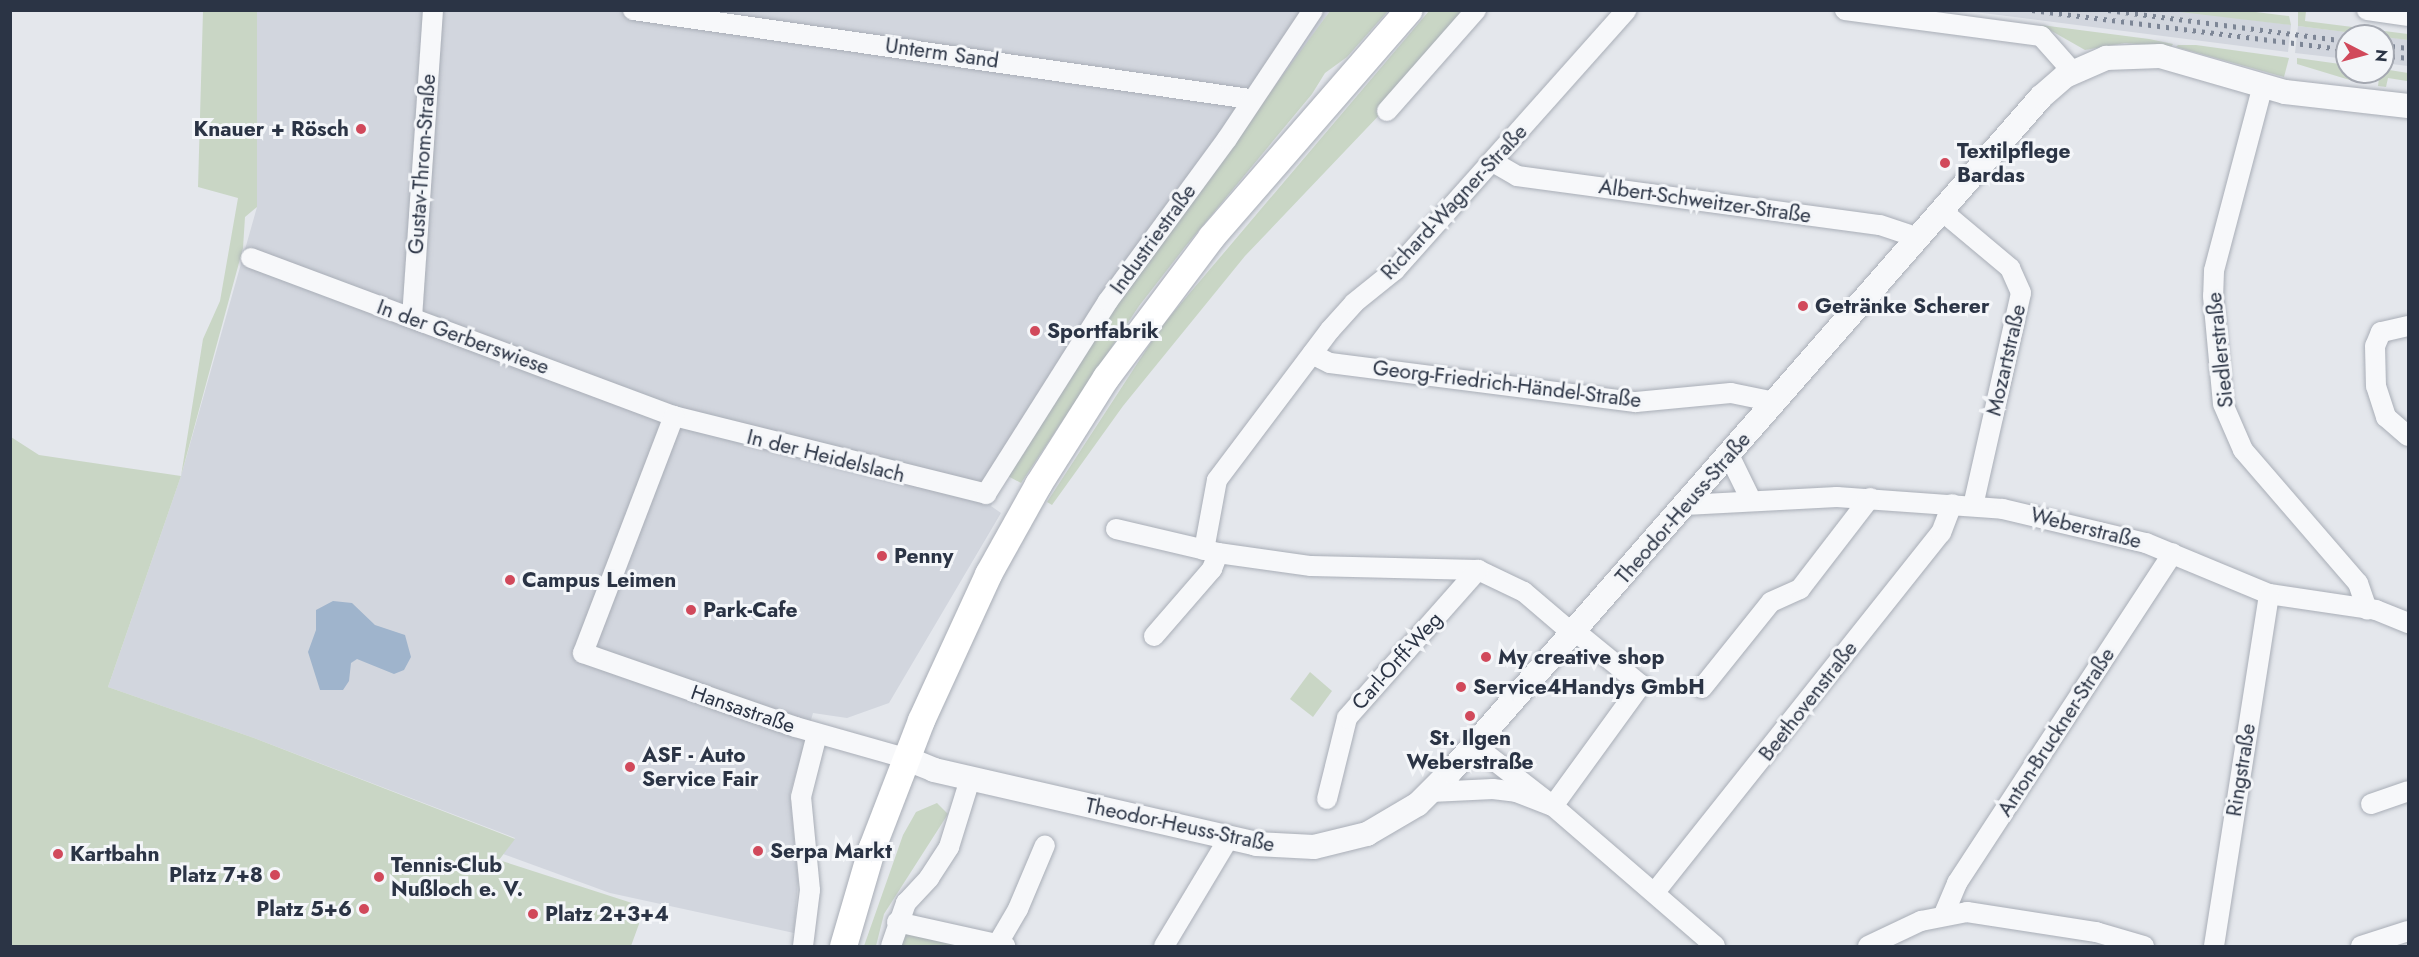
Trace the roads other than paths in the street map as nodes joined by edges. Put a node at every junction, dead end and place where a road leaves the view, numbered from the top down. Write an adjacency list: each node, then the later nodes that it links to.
1 (433, 10): 19 (street, Gustav-Throm-Straße)
2 (633, 10): 12 (street, Unterm Sand)
3 (1313, 10): 12 (street, Industriestraße)
4 (1408, 10): 44 (main road)
5 (1476, 10): 14 (street)
6 (1627, 10): 15 (street, Richard-Wagner-Straße)
7 (1845, 10): 10 (street)
8 (2367, 10): 9 (street)
9 (2409, 16)
10 (2072, 71): 11 (street, Theodor-Heuss-Straße); 16 (street, Theodor-Heuss-Straße)
11 (2263, 85): 13 (street, Theodor-Heuss-Straße); 37 (street, Siedlerstraße)
12 (1250, 99): 26 (street, Industriestraße)
13 (2409, 106)
14 (1387, 111)
15 (1493, 162): 17 (street, Albert-Schweitzer-Straße); 21 (street, Richard-Wagner-Straße)
16 (1941, 211): 17 (street, Theodor-Heuss-Straße); 31 (street, Mozartstraße)
17 (1919, 238): 22 (street, Theodor-Heuss-Straße)
18 (252, 258): 19 (street, In der Gerberswiese)
19 (412, 318): 23 (street, In der Gerberswiese)
20 (2409, 326): 24 (street)
21 (1312, 354): 22 (street, Georg-Friedrich-Händel-Straße); 33 (street, Richard-Wagner-Straße)
22 (1775, 402): 25 (street, Theodor-Heuss-Straße)
23 (674, 416): 26 (street, In der Heidelslach); 42 (street, Hansastraße)
24 (2409, 436)
25 (1729, 454): 28 (street); 30 (street, Theodor-Heuss-Straße)
26 (977, 495)
27 (1870, 498): 28 (street, Weberstraße); 29 (street, Weberstraße); 41 (street)
28 (1751, 500): 30 (street, Weberstraße)
29 (1952, 504): 31 (street, Weberstraße); 53 (street, Beethovenstraße)
30 (1685, 505): 39 (street, Theodor-Heuss-Straße)
31 (1973, 506): 34 (street, Weberstraße)
32 (1116, 530): 33 (street)
33 (1211, 551): 35 (street); 40 (street, Richard-Wagner-Straße)
34 (2173, 552): 36 (street, Weberstraße); 54 (street, Anton-Bruckner-Straße)
35 (1478, 570): 39 (street); 48 (street, Carl-Orff-Weg)
36 (2269, 594): 37 (street, Weberstraße); 65 (street, Ringstraße)
37 (2367, 609): 38 (street, Weberstraße)
38 (2409, 623)
39 (1573, 632): 43 (street, Theodor-Heuss-Straße); 50 (street)
40 (1154, 636)
41 (1702, 688)
42 (817, 734): 44 (street, Hansastraße); 57 (street)
43 (1473, 744): 47 (street, Theodor-Heuss-Straße); 50 (street)
44 (905, 758): 45 (street, Theodor-Heuss-Straße); 58 (main road)
45 (970, 778): 51 (street, Theodor-Heuss-Straße); 55 (street)
46 (2409, 791): 49 (street)
47 (1431, 792): 50 (street); 51 (street, Theodor-Heuss-Straße)
48 (1327, 799)
49 (2371, 804)
50 (1553, 806): 53 (street)
51 (1229, 838): 61 (street)
52 (1045, 845): 60 (street)
53 (1655, 892): 62 (street)
54 (1944, 914): 63 (street); 64 (street)
55 (897, 922): 59 (street); 60 (street)
56 (2409, 931): 66 (street)
57 (803, 946)
58 (843, 946)
59 (891, 946)
60 (1001, 946)
61 (1164, 946)
62 (1715, 946)
63 (1868, 946)
64 (2144, 946)
65 (2214, 946)
66 (2361, 946)

